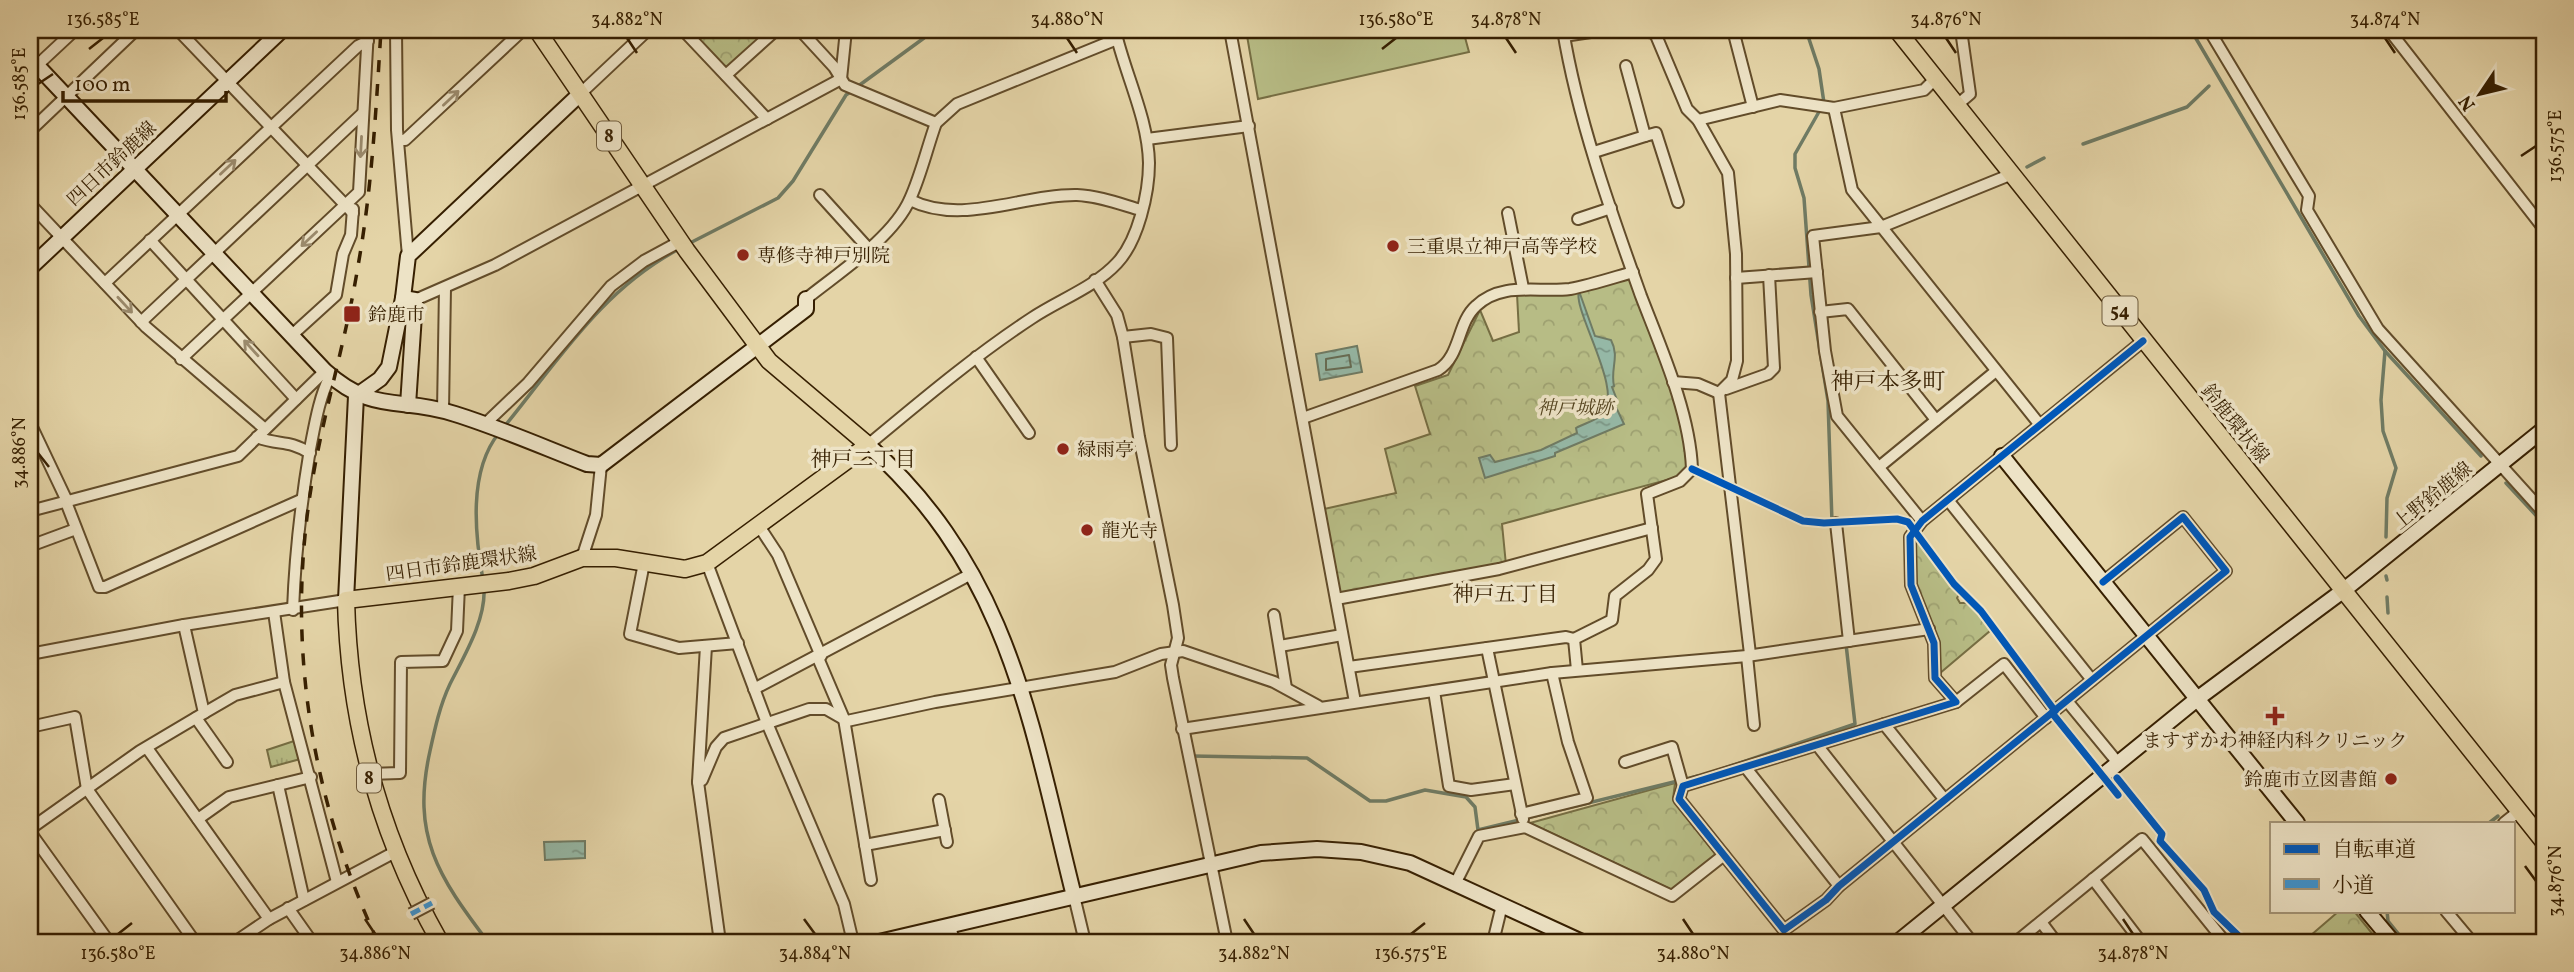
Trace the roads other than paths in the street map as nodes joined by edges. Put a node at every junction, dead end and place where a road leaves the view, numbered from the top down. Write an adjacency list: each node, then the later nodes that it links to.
1 (75, 30): 25 (street)
2 (136, 30): 32 (street)
3 (178, 30): 29 (street)
4 (282, 30): 29 (street, 四日市鈴鹿線)
5 (396, 30): 45 (street)
6 (523, 30): 45 (street, one-way to 6)
7 (537, 30): 31 (main road, 8)
8 (648, 30): 31 (street)
9 (683, 30): 27 (street)
10 (776, 30): 27 (street)
11 (800, 30): 30 (street)
12 (846, 30): 30 (street)
13 (1230, 30): 40 (street)
14 (1604, 30): 22 (street)
15 (1637, 30): 21 (street)
16 (1733, 30): 34 (street)
17 (1897, 30): 28 (main road, 鈴鹿環状線 / 54)
18 (1961, 30): 33 (street)
19 (2209, 30): 111 (street)
20 (2389, 30): 62 (street)
21 (1658, 31): 38 (street)
22 (1564, 33): 46 (street)
23 (1116, 34): 39 (street); 44 (street)
24 (368, 35): 36 (street); 41 (street)
25 (32, 65): 32 (street)
26 (1626, 66): 43 (street)
27 (726, 75): 37 (street)
28 (1936, 79): 33 (main road, 鈴鹿環状線 / 54); 35 (street)
29 (228, 80): 41 (street); 48 (street, 四日市鈴鹿線)
30 (843, 82): 37 (street); 39 (street)
31 (580, 94): 50 (main road, 8); 68 (street)
32 (66, 96): 42 (street); 48 (street)
33 (1957, 105): 49 (main road, 鈴鹿環状線 / 54)
34 (1754, 107): 35 (street); 38 (street)
35 (1832, 108): 61 (street)
36 (363, 113): 47 (street); 55 (street, one-way to 55)
37 (767, 119): 50 (street)
38 (1698, 120): 73 (street)
39 (936, 123): 52 (street)
40 (1249, 126): 44 (street); 99 (street)
41 (271, 127): 47 (street); 59 (street, one-way to 41)
42 (30, 131)
43 (1645, 136): 46 (street); 53 (street)
44 (1147, 139): 57 (street)
45 (399, 140): 68 (street)
46 (1594, 152): 56 (street)
47 (309, 166): 55 (street); 67 (street)
48 (134, 167): 59 (street); 63 (street, 四日市鈴鹿線)
49 (2012, 174): 61 (street); 87 (main road, 鈴鹿環状線 / 54)
50 (643, 186): 65 (main road, 8); 77 (street)
51 (820, 195): 66 (street)
52 (910, 200): 57 (street); 66 (street)
53 (1678, 202)
54 (30, 204): 63 (street)
55 (350, 205): 79 (street, one-way to 79); 85 (street)
56 (1611, 208): 60 (street); 70 (street)
57 (1141, 210): 75 (street)
58 (1508, 213): 78 (street)
59 (178, 214): 64 (street); 67 (street)
60 (1578, 219)
61 (1881, 227): 71 (street); 91 (street)
62 (2544, 229)
63 (61, 237): 69 (street, 四日市鈴鹿線); 76 (street)
64 (150, 240): 74 (street); 76 (street)
65 (683, 245): 88 (main road, 8); 103 (street)
66 (868, 248): 81 (street)
67 (215, 254): 74 (street); 79 (street)
68 (408, 256): 80 (street)
69 (30, 268)
70 (1633, 272): 78 (street); 93 (street)
71 (1812, 272): 72 (street); 82 (street)
72 (1769, 275): 73 (street); 94 (street)
73 (1736, 278): 94 (street)
74 (187, 280): 83 (street); 84 (street)
75 (1095, 280): 86 (street); 89 (street)
76 (105, 283): 84 (street, one-way to 84)
77 (445, 288): 80 (street); 98 (street)
78 (1523, 288): 99 (street)
79 (251, 292): 83 (street); 85 (street)
80 (409, 299): 95 (street); 97 (street)
81 (806, 299): 88 (street)
82 (1820, 312): 100 (street); 113 (street)
83 (224, 318): 90 (street); 96 (street, one-way to 83)
84 (141, 322): 90 (street)
85 (292, 335): 92 (street)
86 (1123, 337): 108 (street); 147 (street)
87 (2144, 341): 102 (street); 131 (main road, 鈴鹿環状線 / 54)
88 (758, 347): 107 (main road, 8); 112 (street)
89 (976, 357): 106 (street); 107 (street)
90 (181, 359): 105 (street)
91 (1996, 371): 100 (street); 102 (street)
92 (328, 374): 95 (street); 96 (street); 109 (street)
93 (1673, 382): 94 (street); 122 (street)
94 (1723, 391): 149 (street)
95 (356, 396): 97 (street); 133 (street)
96 (296, 399): 105 (street)
97 (408, 405): 98 (street)
98 (443, 410): 103 (street)
99 (1303, 418): 132 (street)
100 (1936, 420): 113 (street)
101 (30, 424): 116 (street)
102 (2040, 425): 110 (street)
103 (487, 426): 112 (street)
104 (2544, 429): 111 (street, 上野鈴鹿線)
105 (261, 433): 109 (street); 116 (street)
106 (1029, 433)
107 (868, 445): 121 (main road, 四日市鈴鹿環状線); 128 (street)
108 (1171, 445)
109 (310, 453): 114 (street)
110 (2002, 457): 115 (street); 129 (street)
111 (2500, 464): 118 (street); 131 (street, 上野鈴鹿線)
112 (601, 466): 125 (street)
113 (1879, 467): 119 (street)
114 (301, 500): 123 (street); 134 (street)
115 (1948, 500): 119 (street); 154 (street)
116 (67, 501): 117 (street); 123 (street)
117 (30, 511)
118 (2544, 513)
119 (1922, 522): 138 (street)
120 (1836, 523): 142 (street)
121 (759, 526): 127 (main road, 四日市鈴鹿環状線); 150 (street)
122 (1651, 528): 132 (street); 141 (street)
123 (76, 529): 124 (street)
124 (30, 546)
125 (582, 558): 126 (main road, 四日市鈴鹿環状線); 130 (main road, 四日市鈴鹿環状線)
126 (644, 563): 127 (main road, 四日市鈴鹿環状線); 144 (street)
127 (707, 563): 143 (street)
128 (973, 573): 150 (street); 157 (street)
129 (2103, 582): 140 (street); 140 (street)
130 (464, 586): 133 (main road, 四日市鈴鹿環状線); 180 (street)
131 (2344, 590): 161 (street, 上野鈴鹿線); 189 (main road, 鈴鹿環状線 / 54)
132 (1336, 599): 139 (street)
133 (346, 600): 134 (street); 180 (main road, 8)
134 (293, 610): 135 (street)
135 (274, 612): 137 (street); 155 (street)
136 (1274, 615): 145 (street)
137 (184, 625): 148 (street); 166 (street)
138 (1929, 629): 142 (street); 164 (street)
139 (1342, 635): 145 (street); 151 (street)
140 (2146, 636): 154 (street); 161 (street)
141 (1574, 639): 146 (street); 152 (street)
142 (1846, 642): 149 (street)
143 (738, 643): 144 (street); 159 (street)
144 (706, 646): 182 (street)
145 (1280, 646): 158 (street)
146 (1487, 648): 151 (street); 156 (street)
147 (1175, 652): 157 (street); 158 (street); 173 (street)
148 (30, 654)
149 (1748, 655): 152 (street); 171 (street)
150 (819, 657): 159 (street); 168 (street)
151 (1349, 667): 163 (street)
152 (1577, 670): 153 (street)
153 (1552, 673): 156 (street); 190 (street)
154 (2092, 680): 162 (street)
155 (284, 682): 166 (street); 181 (street)
156 (1492, 683): 160 (street); 183 (street)
157 (1020, 688): 168 (street); 209 (street)
158 (1286, 688): 165 (street)
159 (754, 689): 169 (street)
160 (1433, 691): 163 (street); 183 (street)
161 (2197, 699): 178 (street, 上野鈴鹿線); 192 (street)
162 (2067, 701): 167 (street); 178 (street)
163 (1355, 702): 165 (street)
164 (1956, 702): 167 (street); 170 (street)
165 (1318, 706): 173 (street)
166 (200, 716): 175 (street); 176 (street)
167 (2046, 718): 188 (street)
168 (844, 719): 169 (street); 200 (street)
169 (767, 723): 182 (street); 229 (street)
170 (1884, 724): 174 (street); 188 (street)
171 (1754, 725)
172 (30, 727): 186 (street)
173 (1182, 729): 203 (street)
174 (1817, 745): 179 (street); 199 (street)
175 (147, 748): 186 (street); 191 (street)
176 (227, 762)
177 (1625, 762): 185 (street)
178 (2118, 762): 213 (street, 上野鈴鹿線)
179 (1746, 768): 185 (street); 208 (street)
180 (368, 774): 201 (main road, 8)
181 (311, 777): 184 (street); 206 (street)
182 (698, 782): 228 (street)
183 (1515, 784): 190 (street)
184 (278, 785): 191 (street); 210 (street)
185 (1683, 786): 202 (street)
186 (86, 789): 195 (street); 224 (street)
187 (939, 800): 196 (street)
188 (1945, 800): 199 (street)
189 (2519, 811): 193 (street); 198 (main road, 鈴鹿環状線 / 54)
190 (1521, 814): 194 (street)
191 (198, 819): 218 (street)
192 (2296, 822)
193 (2505, 822)
194 (1525, 827): 202 (street); 207 (street)
195 (30, 830): 223 (street)
196 (945, 830): 197 (street); 200 (street)
197 (947, 842)
198 (2544, 842)
199 (1893, 843): 208 (street); 213 (street)
200 (865, 845): 205 (street)
201 (395, 852): 206 (street); 227 (main road, 8)
202 (1724, 855): 208 (street)
203 (1211, 864): 207 (street); 209 (street); 233 (street)
204 (2093, 879): 219 (street); 240 (street); 241 (street)
205 (871, 880)
206 (337, 882): 210 (street)
207 (1456, 882): 212 (street)
208 (1839, 886)
209 (1074, 896): 220 (street); 232 (street)
210 (304, 900): 214 (street)
211 (432, 903): 217 (street, bridge)
212 (1502, 905): 234 (street); 235 (street)
213 (1943, 905): 236 (street, 上野鈴鹿線); 237 (street)
214 (288, 908): 218 (street); 226 (street)
215 (2368, 912): 242 (street)
216 (2447, 912): 243 (street)
217 (411, 914)
218 (269, 919): 225 (street)
219 (2041, 922): 238 (street); 239 (street)
220 (950, 925): 230 (street); 231 (street)
221 (30, 933): 222 (street)
222 (36, 942)
223 (109, 942)
224 (195, 942)
225 (236, 942)
226 (312, 942)
227 (440, 942)
228 (720, 942)
229 (853, 942)
230 (879, 942)
231 (954, 942)
232 (1085, 942)
233 (1227, 942)
234 (1493, 942)
235 (1582, 942)
236 (1898, 942)
237 (1972, 942)
238 (2016, 942)
239 (2056, 942)
240 (2141, 942)
241 (2225, 942)
242 (2393, 942)
243 (2472, 942)

